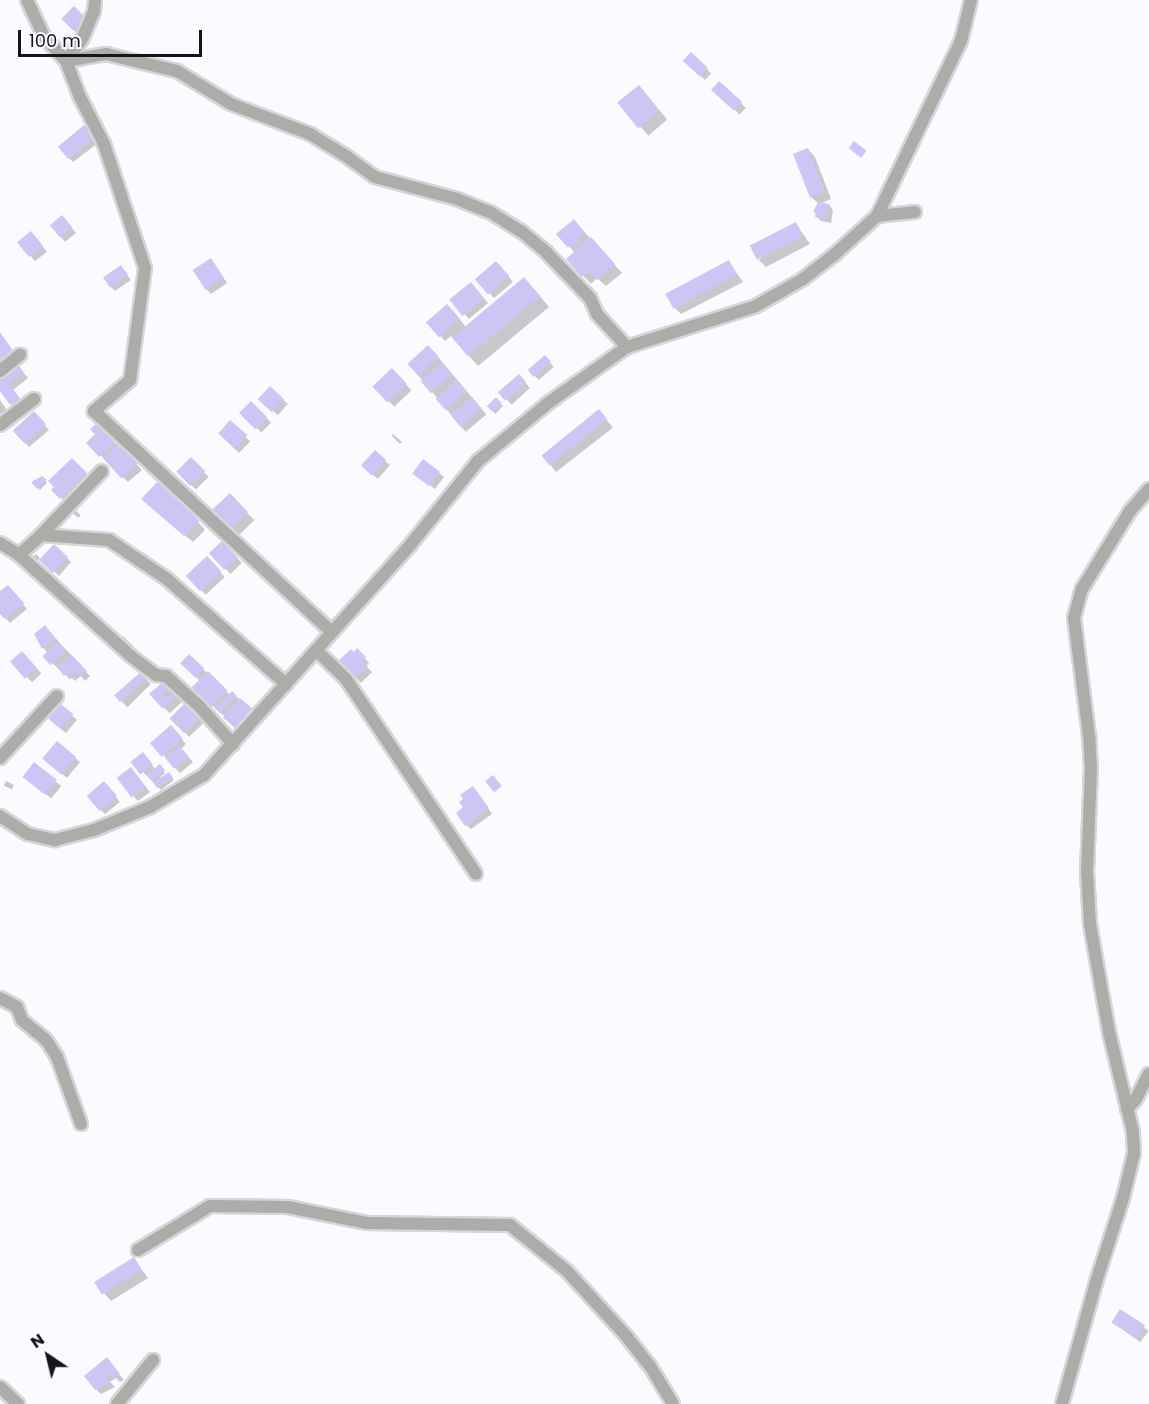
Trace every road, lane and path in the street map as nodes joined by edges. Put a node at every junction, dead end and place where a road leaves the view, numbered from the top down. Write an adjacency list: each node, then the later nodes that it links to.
1 (27, 0): 4 (street)
2 (95, 0): 4 (street)
3 (971, 0): 6 (street)
4 (66, 61): 7 (street); 19 (street)
5 (915, 212): 6 (street)
6 (877, 216): 7 (street)
7 (627, 347): 19 (street)
8 (20, 355): 9 (street)
9 (0, 370)
10 (34, 399): 11 (street)
11 (0, 425)
12 (102, 471): 16 (street)
13 (1149, 489): 15 (street)
14 (1149, 500): 15 (street)
15 (1130, 511): 29 (street)
16 (41, 535): 18 (street); 21 (street)
17 (0, 543): 18 (street)
18 (19, 555): 23 (street)
19 (332, 632): 20 (street)
20 (316, 650): 21 (street); 26 (street)
21 (286, 684): 23 (street)
22 (57, 696): 24 (street)
23 (233, 744): 25 (street)
24 (0, 758)
25 (0, 816)
26 (476, 874)
27 (0, 998): 30 (street)
28 (1149, 1074): 29 (street)
29 (1127, 1110): 37 (street)
30 (81, 1124)
31 (138, 1250): 36 (street)
32 (153, 1360): 35 (street)
33 (0, 1386): 34 (street)
34 (18, 1404)
35 (117, 1404)
36 (673, 1404)
37 (1062, 1404)

